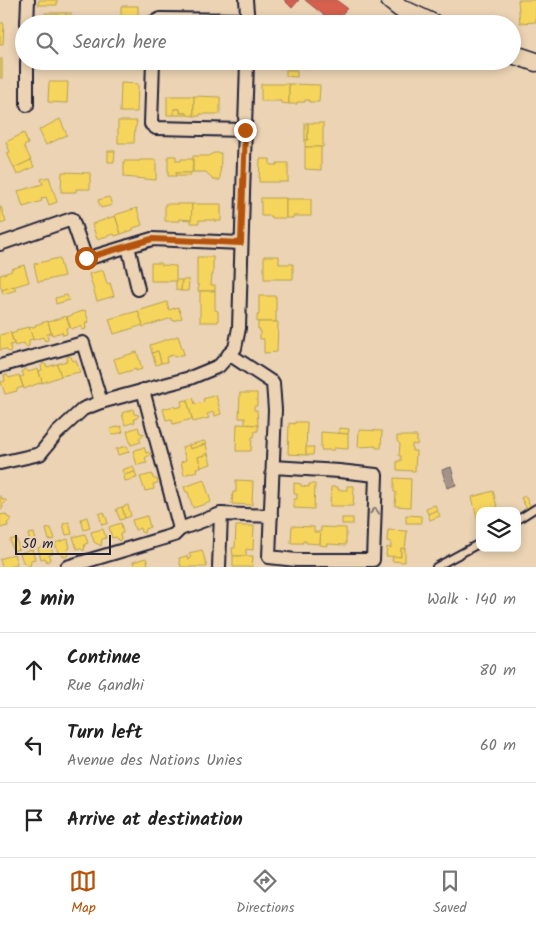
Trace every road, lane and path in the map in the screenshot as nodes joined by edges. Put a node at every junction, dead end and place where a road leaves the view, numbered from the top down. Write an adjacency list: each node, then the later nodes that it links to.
1 (28, 0): 4 (street)
2 (246, 0): 5 (street)
3 (390, 0): 6 (main road)
4 (27, 15)
5 (247, 15)
6 (415, 15)
7 (521, 57): 8 (main road)
8 (536, 62)
9 (27, 70): 12 (street)
10 (153, 70): 13 (street)
11 (246, 70): 13 (street)
12 (27, 105)
13 (245, 130): 14 (street)
14 (241, 243): 16 (street); 18 (street)
15 (0, 244): 16 (street)
16 (128, 246): 17 (street)
17 (138, 290)
18 (229, 354): 20 (street); 23 (street)
19 (0, 366): 21 (street)
20 (143, 390): 21 (street); 28 (street)
21 (101, 402): 22 (street)
22 (0, 464)
23 (273, 467): 26 (street); 30 (street, one-way to 23)
24 (536, 508): 27 (lane)
25 (221, 514): 26 (street); 28 (street); 32 (street)
26 (271, 516): 30 (street)
27 (521, 517)
28 (180, 529): 31 (street)
29 (476, 545): 33 (lane)
30 (373, 563)
31 (67, 567)
32 (219, 567)
33 (436, 567)

